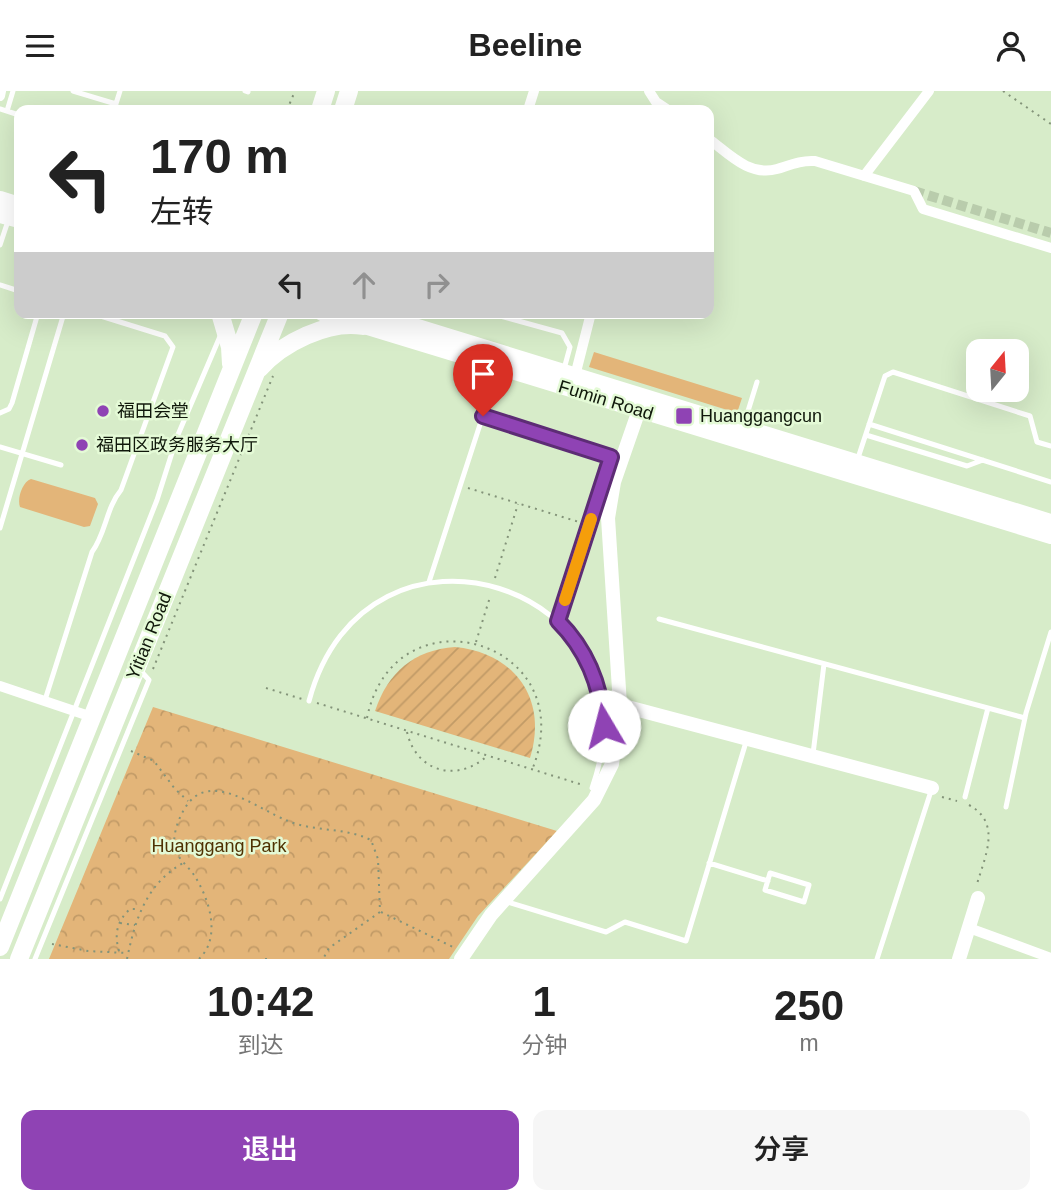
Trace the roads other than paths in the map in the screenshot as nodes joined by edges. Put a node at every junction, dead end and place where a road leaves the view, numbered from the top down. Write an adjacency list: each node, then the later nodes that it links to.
1 (13, 91): 8 (lane)
2 (73, 91): 5 (lane)
3 (649, 91): 6 (street)
4 (929, 91): 11 (street)
5 (110, 105)
6 (660, 105)
7 (0, 109): 8 (lane)
8 (7, 111): 9 (lane)
9 (14, 113)
10 (714, 143): 11 (street)
11 (863, 176): 14 (street)
12 (10, 210): 13 (lane)
13 (0, 245)
14 (1051, 248)
15 (36, 319): 30 (lane)
16 (62, 319): 44 (lane)
17 (110, 319): 53 (lane)
18 (222, 319): 25 (main road); 57 (lane)
19 (252, 319): 25 (main road, Yitian Road)
20 (278, 319): 27 (main road, Yitian Road)
21 (511, 319): 26 (lane)
22 (589, 319): 26 (street)
23 (368, 320): 24 (main road, Fumin Road); 26 (main road, Fumin Road); 27 (main road)
24 (498, 367): 29 (main road, Fumin Road); 31 (lane)
25 (232, 369): 58 (main road, Yitian Road)
26 (569, 374): 34 (main road, Fumin Road)
27 (252, 381): 51 (main road, Yitian Road)
28 (757, 383): 34 (lane)
29 (639, 410): 38 (street); 45 (main road, Fumin Road)
30 (1, 413): 32 (lane)
31 (483, 416): 38 (lane); 46 (lane)
32 (0, 422)
33 (869, 424): 35 (lane); 36 (lane); 39 (lane)
34 (743, 427): 40 (main road, Fumin Road)
35 (866, 435): 39 (lane); 40 (lane)
36 (1051, 446)
37 (3, 448): 41 (lane)
38 (616, 459): 48 (lane); 55 (street)
39 (983, 460): 42 (lane)
40 (857, 463): 43 (main road, Fumin Road)
41 (61, 465)
42 (1051, 482)
43 (1051, 522)
44 (0, 528)
45 (1051, 537)
46 (429, 582): 48 (lane); 54 (lane)
47 (659, 619): 50 (lane)
48 (558, 621): 62 (lane)
49 (1051, 632): 59 (lane)
50 (824, 664): 56 (lane); 61 (lane)
51 (143, 673): 75 (main road, Yitian Road); 76 (lane)
52 (0, 686): 53 (street)
53 (45, 700): 57 (street)
54 (309, 701)
55 (620, 705): 60 (street); 70 (street)
56 (988, 708): 59 (lane); 64 (lane)
57 (73, 710): 58 (street); 69 (lane)
58 (92, 716): 72 (main road, Yitian Road)
59 (1025, 718): 65 (lane)
60 (747, 739): 61 (street); 66 (lane)
61 (813, 756): 63 (street)
62 (592, 788)
63 (932, 788): 77 (lane)
64 (965, 797)
65 (1006, 807)
66 (709, 863): 67 (lane); 70 (lane)
67 (768, 881): 67 (lane)
68 (978, 898): 71 (street)
69 (0, 899)
70 (503, 901): 73 (street)
71 (969, 928): 74 (street); 78 (street)
72 (0, 947)
73 (463, 956)
74 (1051, 958)
75 (19, 959)
76 (35, 959)
77 (877, 959)
78 (959, 959)

